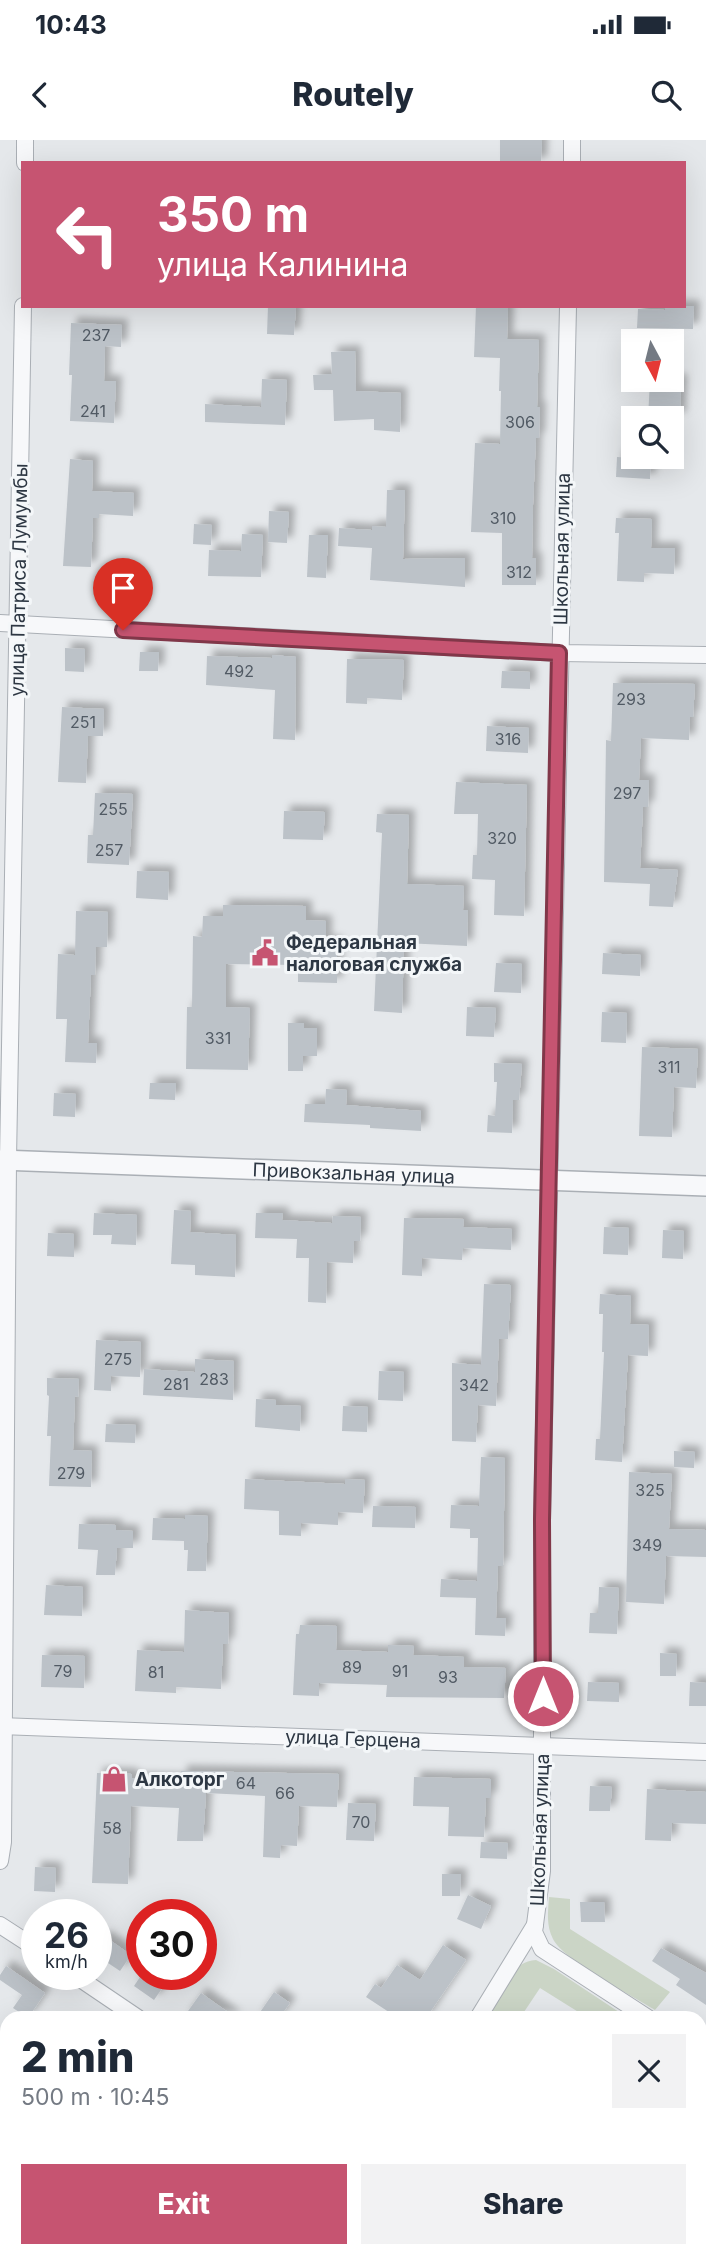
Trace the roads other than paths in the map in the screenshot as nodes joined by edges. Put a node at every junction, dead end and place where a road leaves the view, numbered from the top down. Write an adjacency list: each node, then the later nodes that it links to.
1 (25, 140): 3 (street)
2 (572, 140): 4 (street)
3 (25, 161)
4 (572, 161)
5 (23, 308): 8 (street, улица Патриса Лумумбы)
6 (568, 308): 9 (street, Школьная улица)
7 (0, 623): 8 (street)
8 (19, 623): 9 (street); 11 (street, улица Патриса Лумумбы)
9 (559, 653): 10 (street); 12 (street, Школьная улица)
10 (706, 656)
11 (4, 1160): 12 (street, Привокзальная улица); 14 (street, улица Патриса Лумумбы)
12 (549, 1179): 13 (street, Привокзальная улица); 15 (street, Школьная улица)
13 (706, 1186)
14 (1, 1726): 15 (street, улица Герцена); 17 (street, улица Патриса Лумумбы)
15 (544, 1746): 16 (street, улица Герцена); 19 (street, Школьная улица)
16 (706, 1752)
17 (0, 1861)
18 (0, 1925): 20 (street)
19 (535, 1925): 23 (street, Школьная улица); 24 (street, Школьная улица)
20 (21, 1939)
21 (97, 1990): 22 (street)
22 (128, 2011)
23 (482, 2011)
24 (637, 2011)

